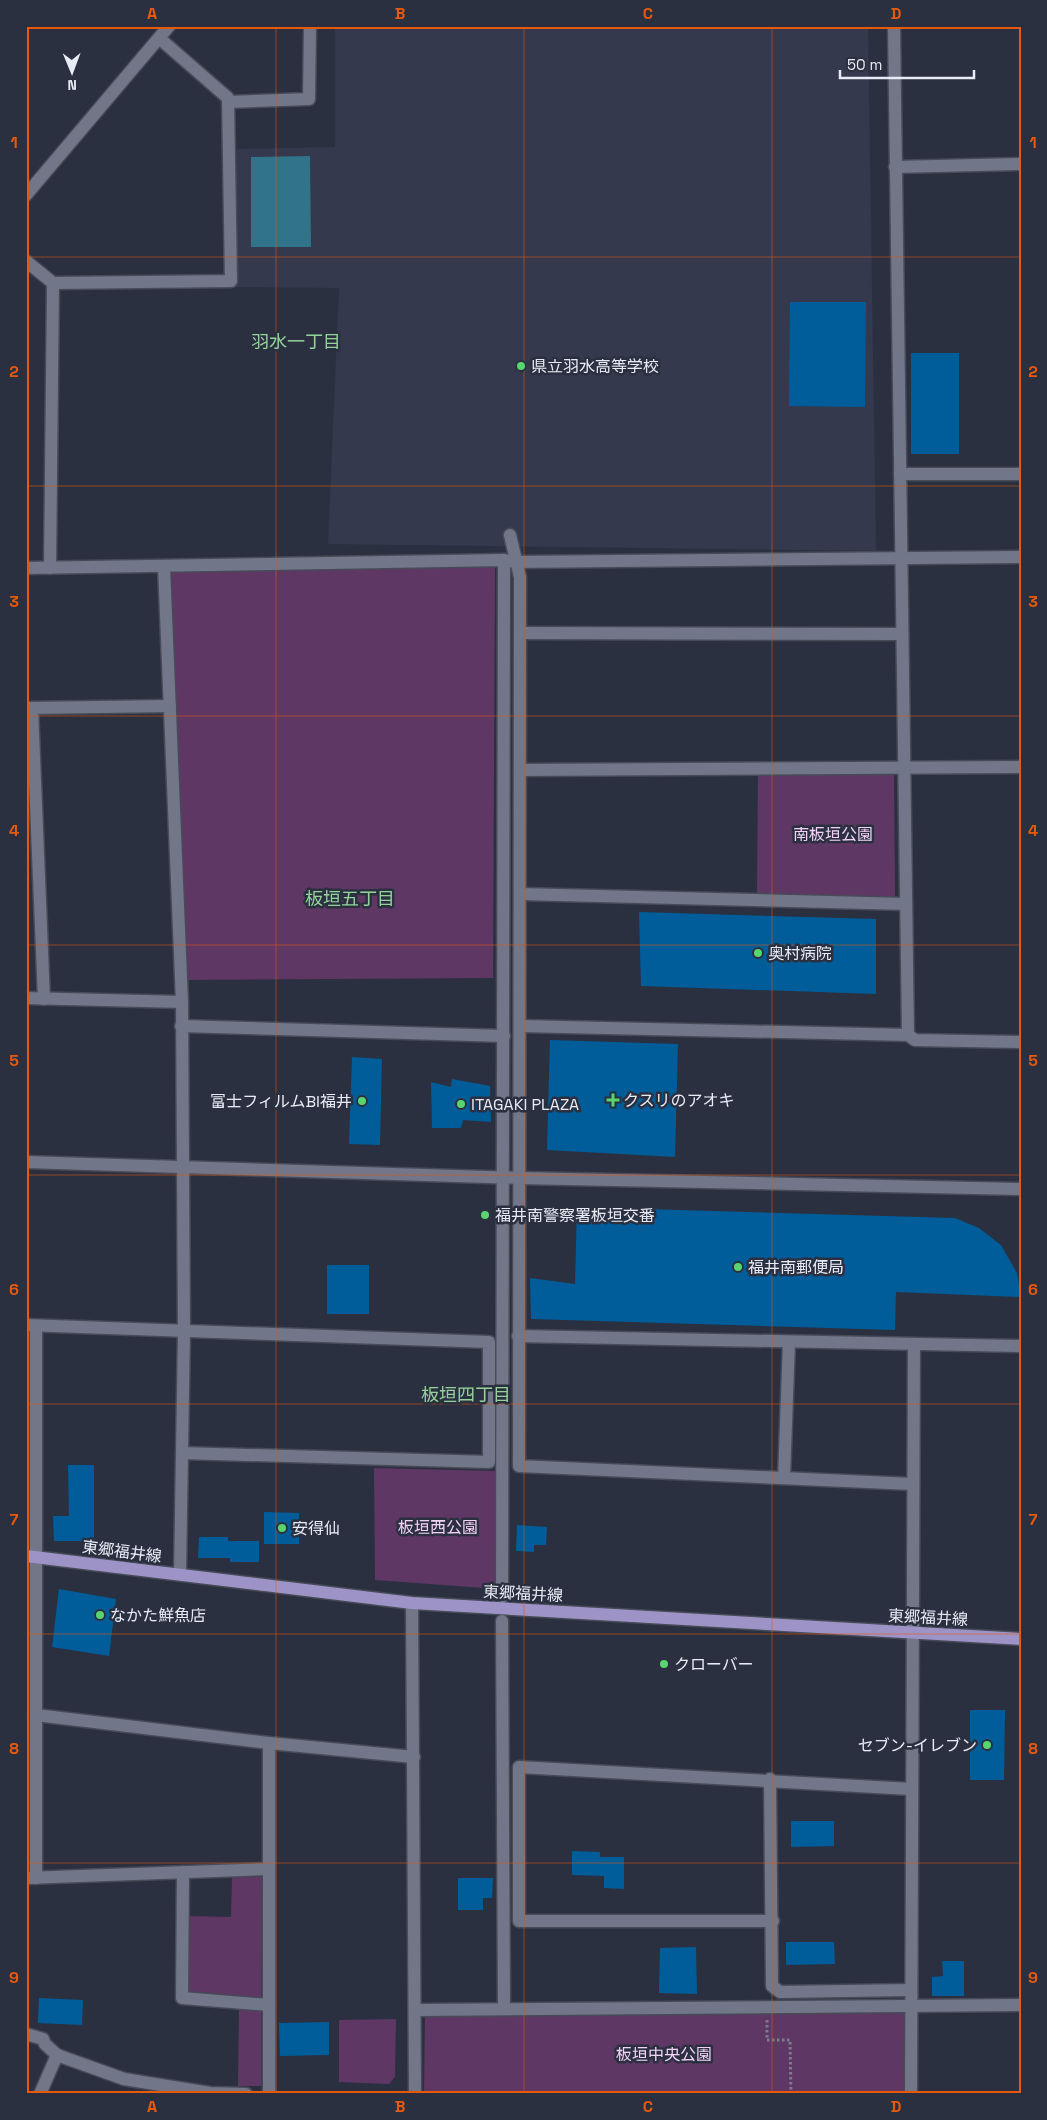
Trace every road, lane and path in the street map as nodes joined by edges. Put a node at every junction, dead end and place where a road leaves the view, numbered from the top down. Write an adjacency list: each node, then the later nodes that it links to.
1 (169, 26): 4 (street)
2 (310, 26): 5 (street)
3 (894, 26): 7 (street)
4 (159, 38): 5 (street); 8 (street)
5 (228, 102): 10 (street)
6 (1021, 164): 7 (street)
7 (895, 167): 11 (street)
8 (26, 195)
9 (26, 261): 10 (street)
10 (53, 283): 19 (street)
11 (900, 474): 12 (street); 15 (street)
12 (1021, 474)
13 (510, 535): 16 (street)
14 (1021, 557): 15 (street)
15 (901, 558): 16 (street); 21 (street)
16 (510, 561): 17 (street); 20 (street); 35 (street)
17 (164, 566): 19 (street); 22 (street)
18 (26, 568): 19 (street)
19 (50, 568)
20 (520, 633): 21 (street); 26 (street)
21 (902, 634): 25 (street)
22 (170, 706): 23 (street); 31 (street)
23 (29, 708): 30 (street)
24 (1021, 767): 25 (street)
25 (904, 769): 26 (street); 28 (street)
26 (520, 770): 27 (street)
27 (520, 894): 28 (street); 33 (street)
28 (906, 904): 34 (street)
29 (26, 998): 30 (street)
30 (44, 999): 31 (street)
31 (182, 1002): 32 (street)
32 (182, 1026): 35 (street); 38 (street)
33 (521, 1026): 34 (street); 40 (street)
34 (908, 1035): 36 (street)
35 (504, 1036): 39 (street)
36 (1021, 1042)
37 (26, 1162): 38 (street)
38 (182, 1167): 39 (street); 43 (street)
39 (503, 1178): 40 (street); 53 (street)
40 (520, 1178): 41 (street); 44 (street)
41 (1021, 1189)
42 (31, 1326): 43 (street); 51 (street)
43 (184, 1331): 48 (street); 48 (street)
44 (518, 1336): 45 (street); 49 (street)
45 (789, 1342): 46 (street); 49 (street)
46 (914, 1345): 47 (street); 50 (street)
47 (1021, 1346)
48 (182, 1453): 52 (street)
49 (784, 1478): 50 (street)
50 (912, 1484): 56 (street)
51 (32, 1557): 52 (main road, 東郷福井線); 58 (street)
52 (180, 1574): 54 (main road, 東郷福井線)
53 (502, 1597)
54 (412, 1603): 56 (main road, 東郷福井線); 60 (street)
55 (502, 1621): 72 (street)
56 (911, 1632): 57 (main road, 東郷福井線); 62 (street)
57 (1021, 1639)
58 (36, 1715): 59 (street); 65 (street)
59 (269, 1743): 60 (street); 63 (street)
60 (414, 1757): 80 (street)
61 (770, 1780): 62 (street); 66 (street); 66 (street)
62 (911, 1789): 67 (street)
63 (269, 1869): 64 (street); 69 (street)
64 (183, 1872): 65 (street); 69 (street)
65 (31, 1878)
66 (772, 1921): 67 (street)
67 (910, 1990): 71 (street)
68 (1021, 2005): 71 (street)
69 (269, 2006): 79 (street)
70 (766, 2006): 71 (street); 72 (street); 81 (path)
71 (910, 2006): 82 (street)
72 (504, 2008): 73 (street)
73 (421, 2010)
74 (26, 2034): 75 (street)
75 (57, 2055): 76 (street); 77 (street)
76 (40, 2094)
77 (210, 2094): 78 (street)
78 (246, 2094)
79 (269, 2094)
80 (415, 2094)
81 (791, 2094)
82 (910, 2094)

